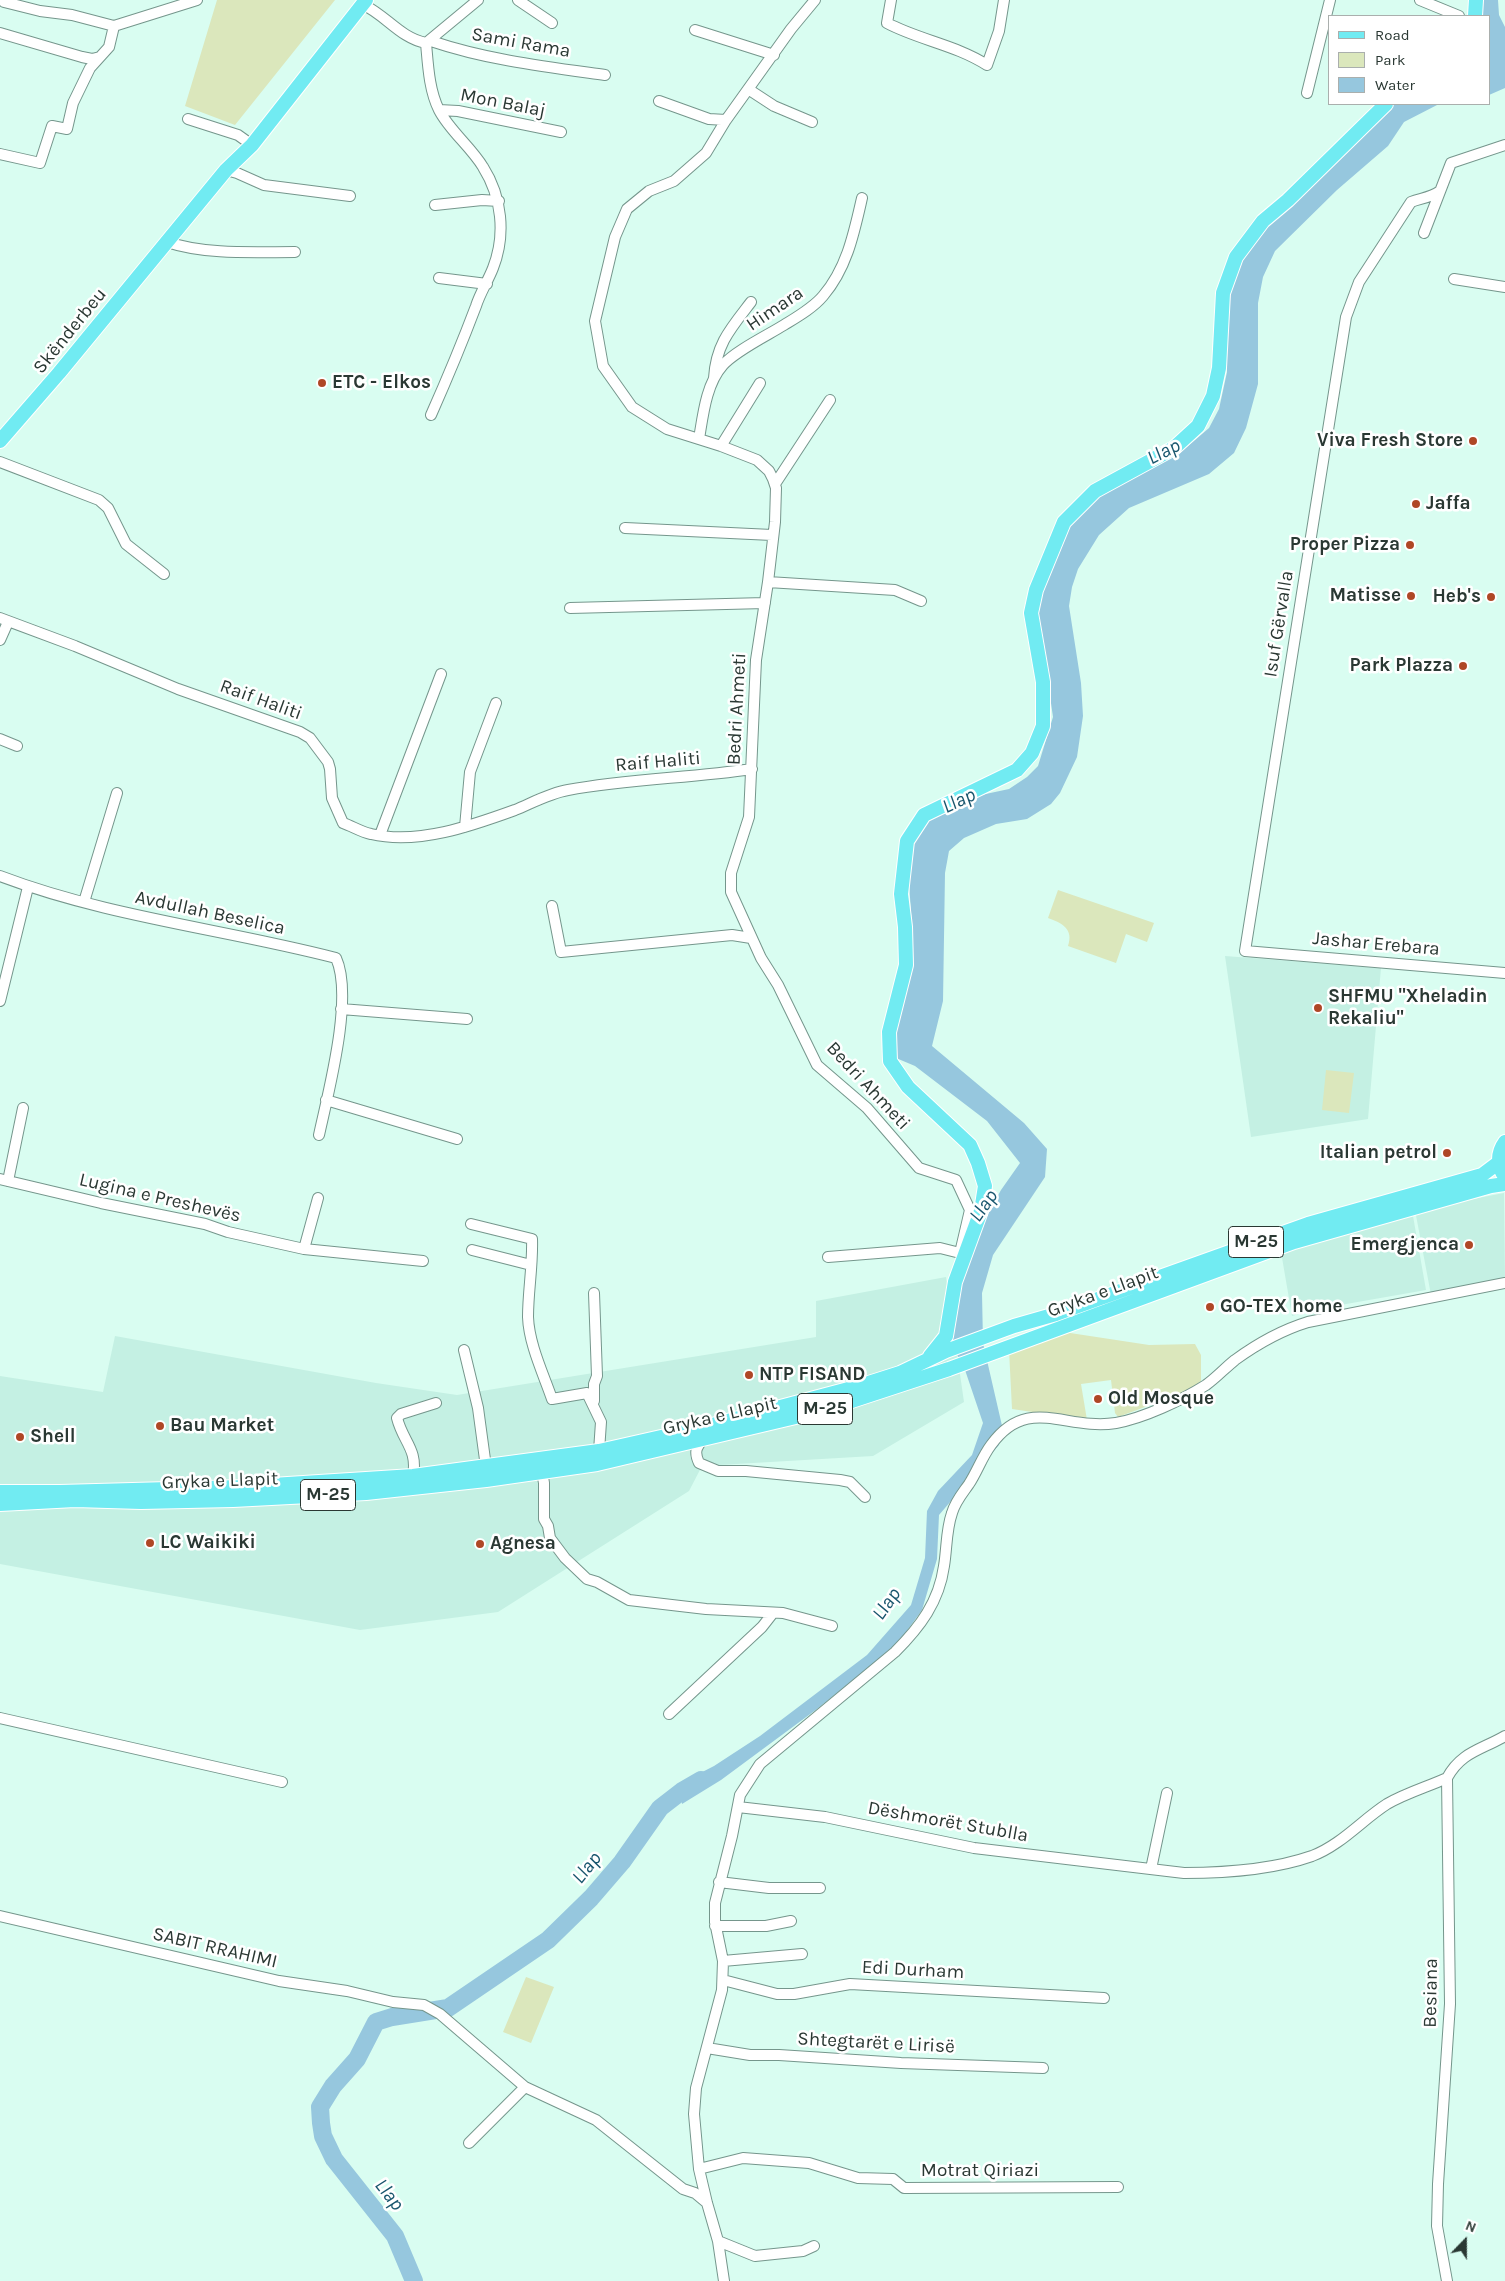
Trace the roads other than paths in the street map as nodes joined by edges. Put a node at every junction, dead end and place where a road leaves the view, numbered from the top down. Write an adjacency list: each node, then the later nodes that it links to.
1 (197, 0): 15 (street)
2 (478, 0): 18 (street)
3 (518, 0): 14 (street)
4 (815, 0): 19 (street)
5 (891, 0): 6 (street)
6 (1004, 0)
7 (1330, 0): 23 (street)
8 (1420, 0): 12 (street)
9 (1476, 0): 13 (main road)
10 (4, 2): 15 (street)
11 (364, 2): 18 (street, Sami Rama); 31 (main road, Skënderbeu)
12 (1457, 15)
13 (1475, 15)
14 (552, 23)
15 (114, 26): 20 (street)
16 (695, 30): 19 (street)
17 (0, 33): 20 (street)
18 (429, 42): 21 (street, Sami Rama); 26 (street, Mon Balaj)
19 (774, 55): 22 (street)
20 (100, 57): 33 (street)
21 (605, 75)
22 (748, 89): 28 (street); 29 (street)
23 (1307, 93)
24 (659, 101): 28 (street)
25 (1385, 105): 102 (main road)
26 (439, 110): 30 (street, Mon Balaj); 38 (street, Mon Balaj)
27 (188, 119): 31 (street)
28 (726, 120): 52 (street)
29 (812, 122)
30 (561, 132)
31 (252, 145): 34 (main road, Skënderbeu)
32 (1505, 145): 35 (street)
33 (0, 154)
34 (226, 170): 36 (street); 41 (main road, Skënderbeu)
35 (1440, 191): 40 (street); 79 (street, Isuf Gërvalla)
36 (350, 196)
37 (862, 198): 48 (street, Himara)
38 (499, 202): 39 (street); 45 (street, Mon Balaj)
39 (435, 205)
40 (1424, 233)
41 (167, 242): 42 (street); 53 (main road, Skënderbeu)
42 (295, 252)
43 (439, 278): 45 (street)
44 (1454, 279): 46 (street)
45 (487, 284): 51 (street, Mon Balaj)
46 (1505, 287)
47 (751, 302): 48 (street)
48 (714, 379): 52 (street, Himara)
49 (760, 383): 54 (street)
50 (830, 400): 56 (street)
51 (431, 415)
52 (699, 439): 54 (street)
53 (0, 441)
54 (721, 446): 56 (street)
55 (0, 462): 59 (street)
56 (775, 484): 58 (street, Bedri Ahmeti)
57 (625, 528): 58 (street)
58 (772, 535): 60 (street, Bedri Ahmeti)
59 (164, 574)
60 (768, 582): 61 (street); 62 (street, Bedri Ahmeti)
61 (921, 601)
62 (765, 603): 63 (street); 70 (street, Bedri Ahmeti)
63 (570, 608)
64 (4, 620): 65 (street); 73 (street, Raif Haliti)
65 (0, 640)
66 (441, 674): 73 (street)
67 (496, 703): 72 (street)
68 (0, 739): 69 (street)
69 (16, 746)
70 (752, 769): 72 (street, Raif Haliti); 78 (street, Bedri Ahmeti)
71 (117, 793): 76 (street)
72 (465, 827): 73 (street, Raif Haliti)
73 (380, 835)
74 (0, 876): 75 (street, Avdullah Beselica)
75 (28, 887): 76 (street, Avdullah Beselica); 81 (street)
76 (84, 902): 82 (street, Avdullah Beselica)
77 (552, 906): 78 (street)
78 (751, 938): 97 (street, Bedri Ahmeti)
79 (1245, 951): 80 (street, Jashar Erebara)
80 (1505, 972)
81 (0, 1001)
82 (341, 1009): 83 (street); 84 (street, Avdullah Beselica)
83 (466, 1019)
84 (326, 1100): 86 (street, Avdullah Beselica); 87 (street)
85 (23, 1108): 91 (street, Lugina e Preshevës)
86 (319, 1135)
87 (456, 1139)
88 (1505, 1142): 89 (main road)
89 (1498, 1163): 90 (main road); 102 (main road, Gryka e Llapit / M-25)
90 (1505, 1177)
91 (4, 1180): 95 (street, Lugina e Preshevës)
92 (1505, 1184): 106 (main road, Gryka e Llapit / M-25)
93 (318, 1198): 95 (street)
94 (471, 1224): 99 (street)
95 (304, 1248): 98 (street, Lugina e Preshevës)
96 (472, 1250): 99 (street)
97 (828, 1256)
98 (423, 1261)
99 (531, 1266): 105 (street)
100 (1505, 1283): 123 (street)
101 (594, 1293): 105 (street)
102 (940, 1349): 106 (main road, Gryka e Llapit / M-25)
103 (464, 1350): 109 (street)
104 (436, 1403): 111 (street)
105 (595, 1410): 108 (street)
106 (701, 1435): 107 (main road, Gryka e Llapit / M-25); 113 (street)
107 (651, 1445): 108 (main road, Gryka e Llapit / M-25); 110 (main road, Gryka e Llapit / M-25)
108 (599, 1451): 109 (main road, Gryka e Llapit / M-25)
109 (486, 1467): 111 (main road, Gryka e Llapit / M-25)
110 (542, 1472): 114 (main road, Gryka e Llapit / M-25); 115 (street)
111 (413, 1476): 112 (main road, Gryka e Llapit / M-25)
112 (0, 1492)
113 (865, 1497)
114 (0, 1504)
115 (773, 1613): 116 (street); 117 (street)
116 (832, 1626)
117 (668, 1714)
118 (0, 1718): 121 (street)
119 (1505, 1736): 120 (street)
120 (1446, 1778): 124 (street, Dëshmorët Stublla); 144 (street, Besiana)
121 (282, 1782)
122 (1168, 1794): 124 (street)
123 (738, 1807): 124 (street, Dëshmorët Stublla); 125 (street)
124 (1152, 1869)
125 (720, 1882): 126 (street); 129 (street)
126 (820, 1888)
127 (0, 1916): 136 (street, SABIT RRAHIMI)
128 (791, 1921): 129 (street)
129 (715, 1926): 131 (street)
130 (802, 1954): 131 (street)
131 (723, 1961): 132 (street)
132 (723, 1980): 133 (street, Edi Durham); 134 (street)
133 (1104, 1998)
134 (707, 2048): 135 (street, Shtegtarët e Lirisë); 138 (street)
135 (1043, 2068)
136 (525, 2087): 137 (street); 140 (street)
137 (468, 2143)
138 (699, 2168): 139 (street, Motrat Qiriazi); 140 (street)
139 (1118, 2187)
140 (706, 2203): 141 (street)
141 (718, 2241): 142 (street); 143 (street)
142 (814, 2246)
143 (724, 2281)
144 (1447, 2281)

